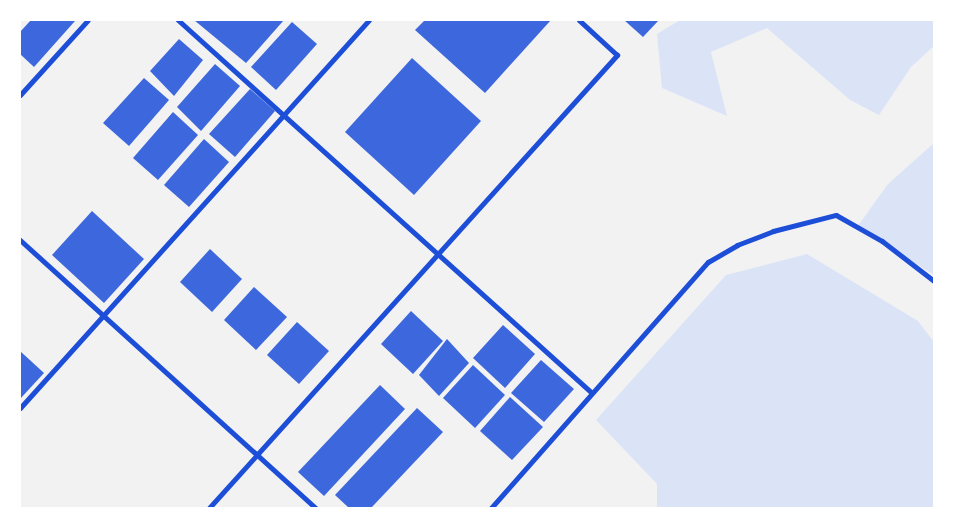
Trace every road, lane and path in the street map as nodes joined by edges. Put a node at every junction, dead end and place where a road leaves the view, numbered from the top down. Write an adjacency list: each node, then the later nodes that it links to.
1 (88, 20): 5 (street)
2 (178, 20): 6 (street)
3 (368, 20): 6 (street)
4 (579, 20): 8 (street)
5 (20, 95)
6 (281, 114): 8 (street); 10 (street)
7 (20, 240): 10 (street)
8 (436, 254): 11 (street); 13 (street)
9 (934, 281): 11 (street)
10 (102, 316): 12 (street); 13 (street)
11 (592, 393): 16 (street)
12 (20, 408)
13 (257, 456): 14 (street); 15 (street)
14 (209, 508)
15 (316, 508)
16 (491, 508)

